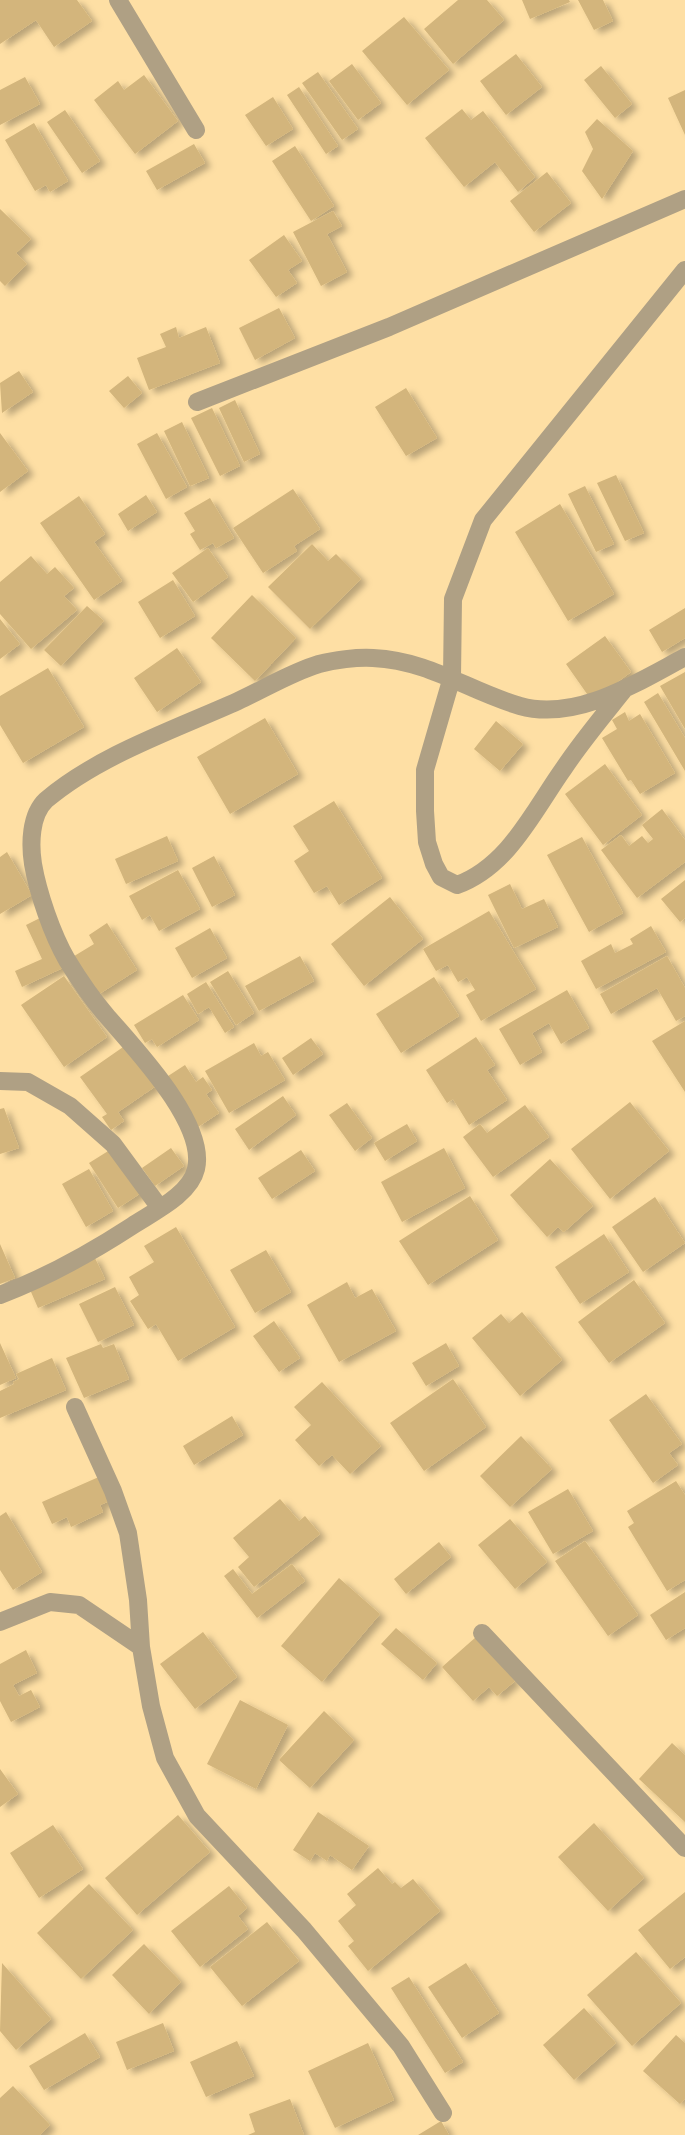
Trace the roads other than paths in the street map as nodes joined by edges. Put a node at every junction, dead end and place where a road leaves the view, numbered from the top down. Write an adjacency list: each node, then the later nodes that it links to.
1 (118, 0): 2 (street)
2 (196, 130)
3 (685, 199): 5 (street)
4 (685, 270): 7 (street)
5 (197, 402)
6 (685, 657): 8 (street)
7 (452, 677): 8 (street); 8 (street); 10 (street)
8 (623, 690)
9 (0, 1080): 10 (street)
10 (160, 1208): 11 (street)
11 (0, 1295)
12 (75, 1407): 15 (street)
13 (0, 1622): 15 (street)
14 (482, 1633): 16 (street)
15 (141, 1647): 17 (street)
16 (685, 1848)
17 (442, 2113)

